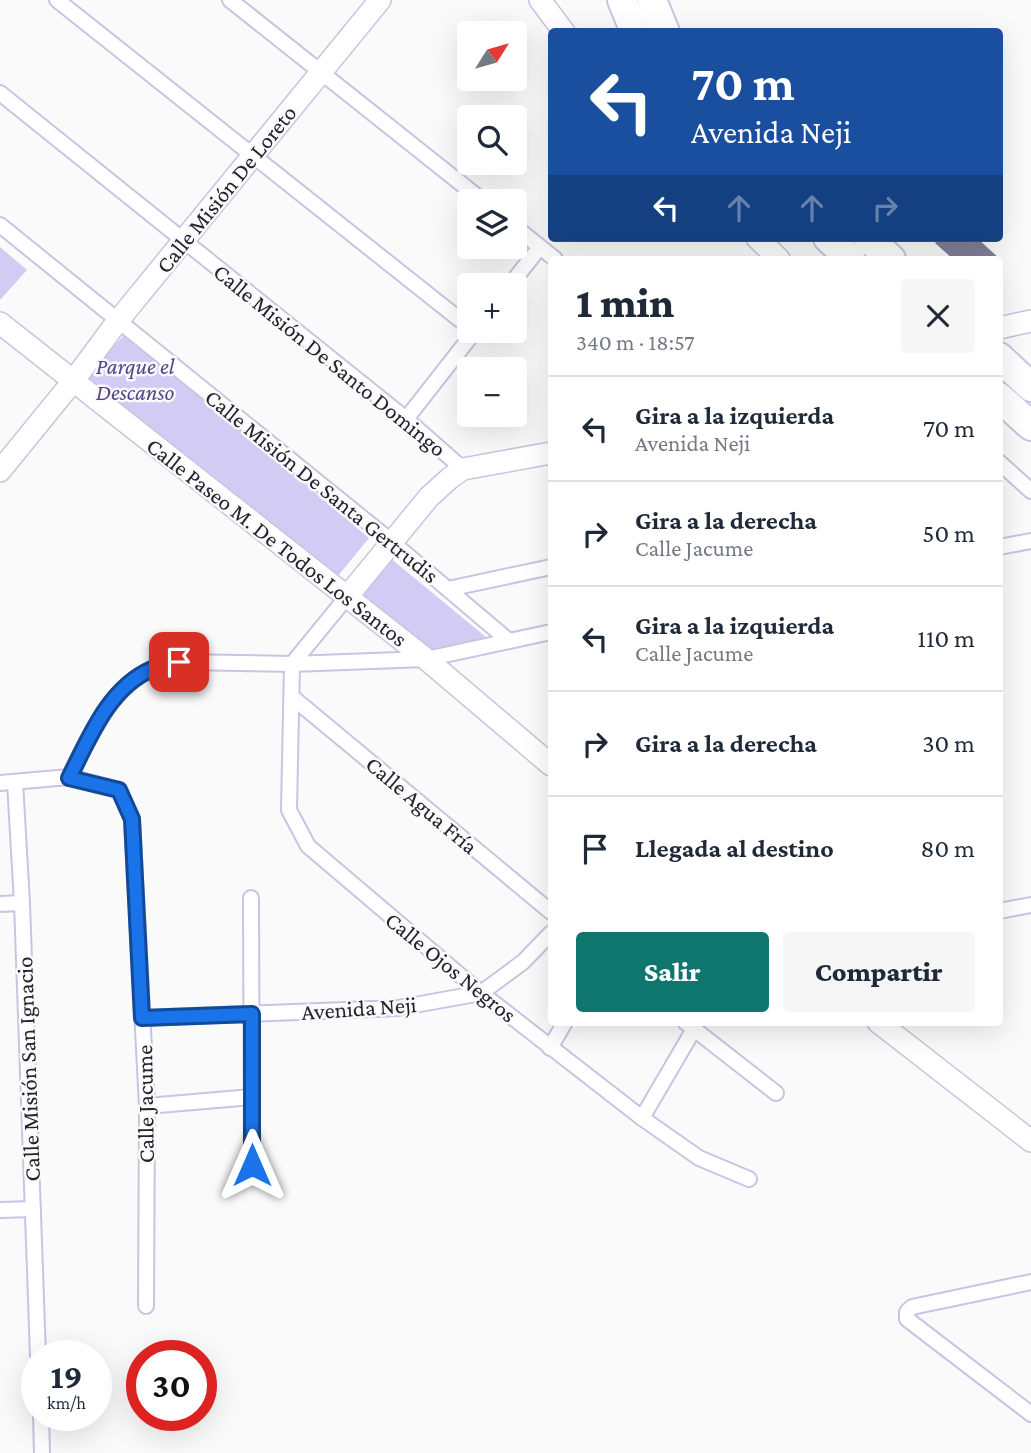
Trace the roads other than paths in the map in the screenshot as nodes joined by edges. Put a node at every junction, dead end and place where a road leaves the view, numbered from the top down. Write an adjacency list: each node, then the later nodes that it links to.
1 (58, 0): 12 (street)
2 (230, 0): 10 (street)
3 (380, 0): 10 (main road, Calle Misión De Loreto)
4 (540, 0): 7 (main road)
5 (622, 0): 8 (highway)
6 (652, 0): 9 (highway)
7 (561, 28)
8 (633, 28)
9 (663, 28)
10 (321, 74): 12 (main road, Calle Misión De Loreto); 13 (street)
11 (0, 93): 16 (street, Calle Misión De Santo Domingo)
12 (254, 157): 16 (main road, Calle Misión De Loreto); 26 (street)
13 (468, 189)
14 (0, 225): 28 (street, Calle Misión De Santa Gertrudis)
15 (527, 236): 20 (street)
16 (184, 241): 28 (main road, Calle Misión De Loreto); 36 (street, Calle Misión De Santo Domingo)
17 (761, 242): 22 (main road)
18 (832, 242): 23 (highway)
19 (872, 242): 24 (highway)
20 (540, 247): 21 (street); 25 (street)
21 (551, 256)
22 (776, 256)
23 (848, 256)
24 (888, 256)
25 (519, 273)
26 (457, 318)
27 (1031, 321): 30 (main road)
28 (117, 322): 33 (main road, Calle Misión De Loreto); 44 (street, Calle Misión De Santa Gertrudis)
29 (0, 323): 33 (main road, Calle Paseo M. De Todos Los Santos)
30 (1003, 327)
31 (465, 343): 36 (street)
32 (1003, 361): 34 (highway)
33 (74, 380): 41 (main road, Calle Misión De Loreto); 48 (main road, Calle Paseo M. De Todos Los Santos)
34 (1031, 387)
35 (1003, 401): 37 (highway)
36 (406, 419): 40 (street, Calle Misión De Santo Domingo)
37 (1031, 426)
38 (548, 454): 40 (main road)
39 (1003, 466): 42 (street)
40 (463, 469): 44 (main road)
41 (0, 471)
42 (1031, 491)
43 (1031, 541): 45 (street)
44 (392, 542): 47 (street, Calle Misión De Santa Gertrudis); 48 (main road)
45 (1003, 546)
46 (548, 568): 47 (street, Calle Misión De Santa Gertrudis)
47 (448, 589): 50 (street, Calle Misión De Santa Gertrudis)
48 (346, 598): 51 (main road, Calle Paseo M. De Todos Los Santos); 52 (street)
49 (548, 633): 50 (street)
50 (509, 641): 51 (street)
51 (426, 659): 52 (street); 54 (main road, Calle Paseo M. De Todos Los Santos)
52 (292, 664): 53 (street); 55 (street)
53 (292, 697): 61 (street, Calle Agua Fría); 64 (street, Calle Ojos Negros)
54 (548, 762)
55 (69, 778): 56 (street, Calle Misión San Ignacio); 66 (street, Calle Jacume)
56 (7, 782): 58 (street, Calle Misión San Ignacio)
57 (251, 898): 65 (street)
58 (22, 903): 59 (street); 78 (street, Calle Misión San Ignacio)
59 (0, 904)
60 (1031, 905): 62 (street)
61 (548, 910)
62 (1003, 910)
63 (548, 936): 64 (street, Avenida Neji)
64 (481, 993): 65 (street, Avenida Neji); 70 (street, Calle Ojos Negros)
65 (252, 1014): 66 (street, Avenida Neji); 72 (street)
66 (142, 1018): 73 (street, Calle Jacume)
67 (563, 1026): 70 (street)
68 (690, 1026): 71 (street); 74 (street)
69 (883, 1026): 75 (main road)
70 (550, 1048): 74 (street, Calle Ojos Negros)
71 (776, 1093)
72 (252, 1097): 73 (street); 76 (street)
73 (147, 1106): 81 (street, Calle Jacume)
74 (642, 1118): 77 (street, Calle Ojos Negros)
75 (1031, 1141)
76 (252, 1165)
77 (749, 1179)
78 (33, 1209): 79 (street); 82 (street, Calle Misión San Ignacio)
79 (0, 1210)
80 (1031, 1282): 83 (street)
81 (146, 1306)
82 (37, 1340)
83 (1031, 1413)
84 (41, 1431): 85 (street)
85 (42, 1453)

